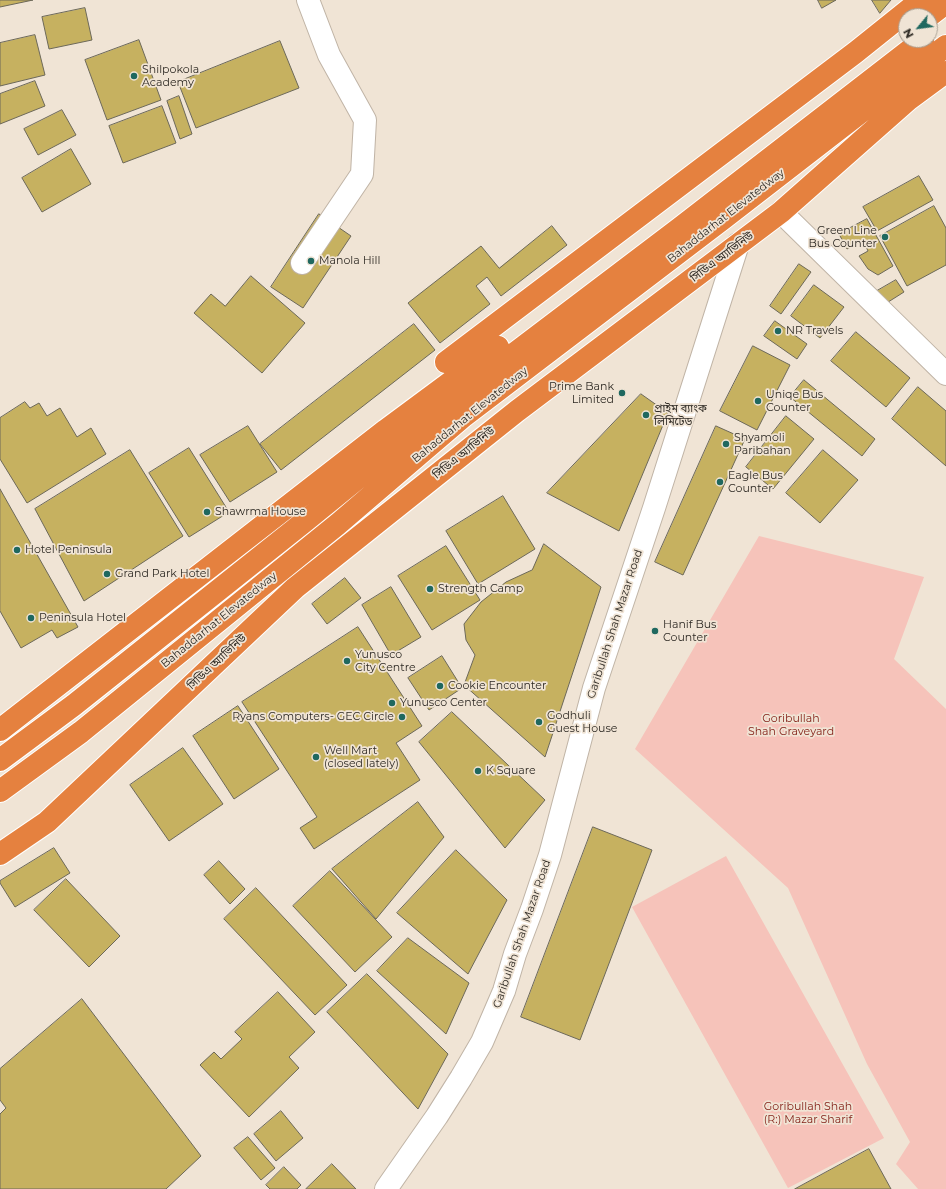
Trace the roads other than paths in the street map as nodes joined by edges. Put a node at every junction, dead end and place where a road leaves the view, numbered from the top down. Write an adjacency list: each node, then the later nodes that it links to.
1 (308, 0): 13 (street)
2 (921, 0): 14 (highway)
3 (946, 3): 4 (highway)
4 (938, 9)
5 (946, 21): 6 (highway)
6 (938, 28)
7 (898, 41): 16 (highway)
8 (946, 46): 18 (highway, Bahaddarhat Elevatedway)
9 (913, 48): 17 (highway, Bahaddarhat Elevatedway)
10 (946, 72): 11 (highway, সিডিএ অ্যাভিনিউ)
11 (781, 212): 12 (highway, সিডিএ অ্যাভিনিউ); 15 (street)
12 (738, 244): 19 (highway, সিডিএ অ্যাভিনিউ); 20 (street, Garibullah Shah Mazar Road)
13 (302, 263)
14 (446, 362)
15 (946, 374)
16 (0, 730)
17 (0, 760)
18 (0, 791)
19 (0, 854)
20 (386, 1189)

